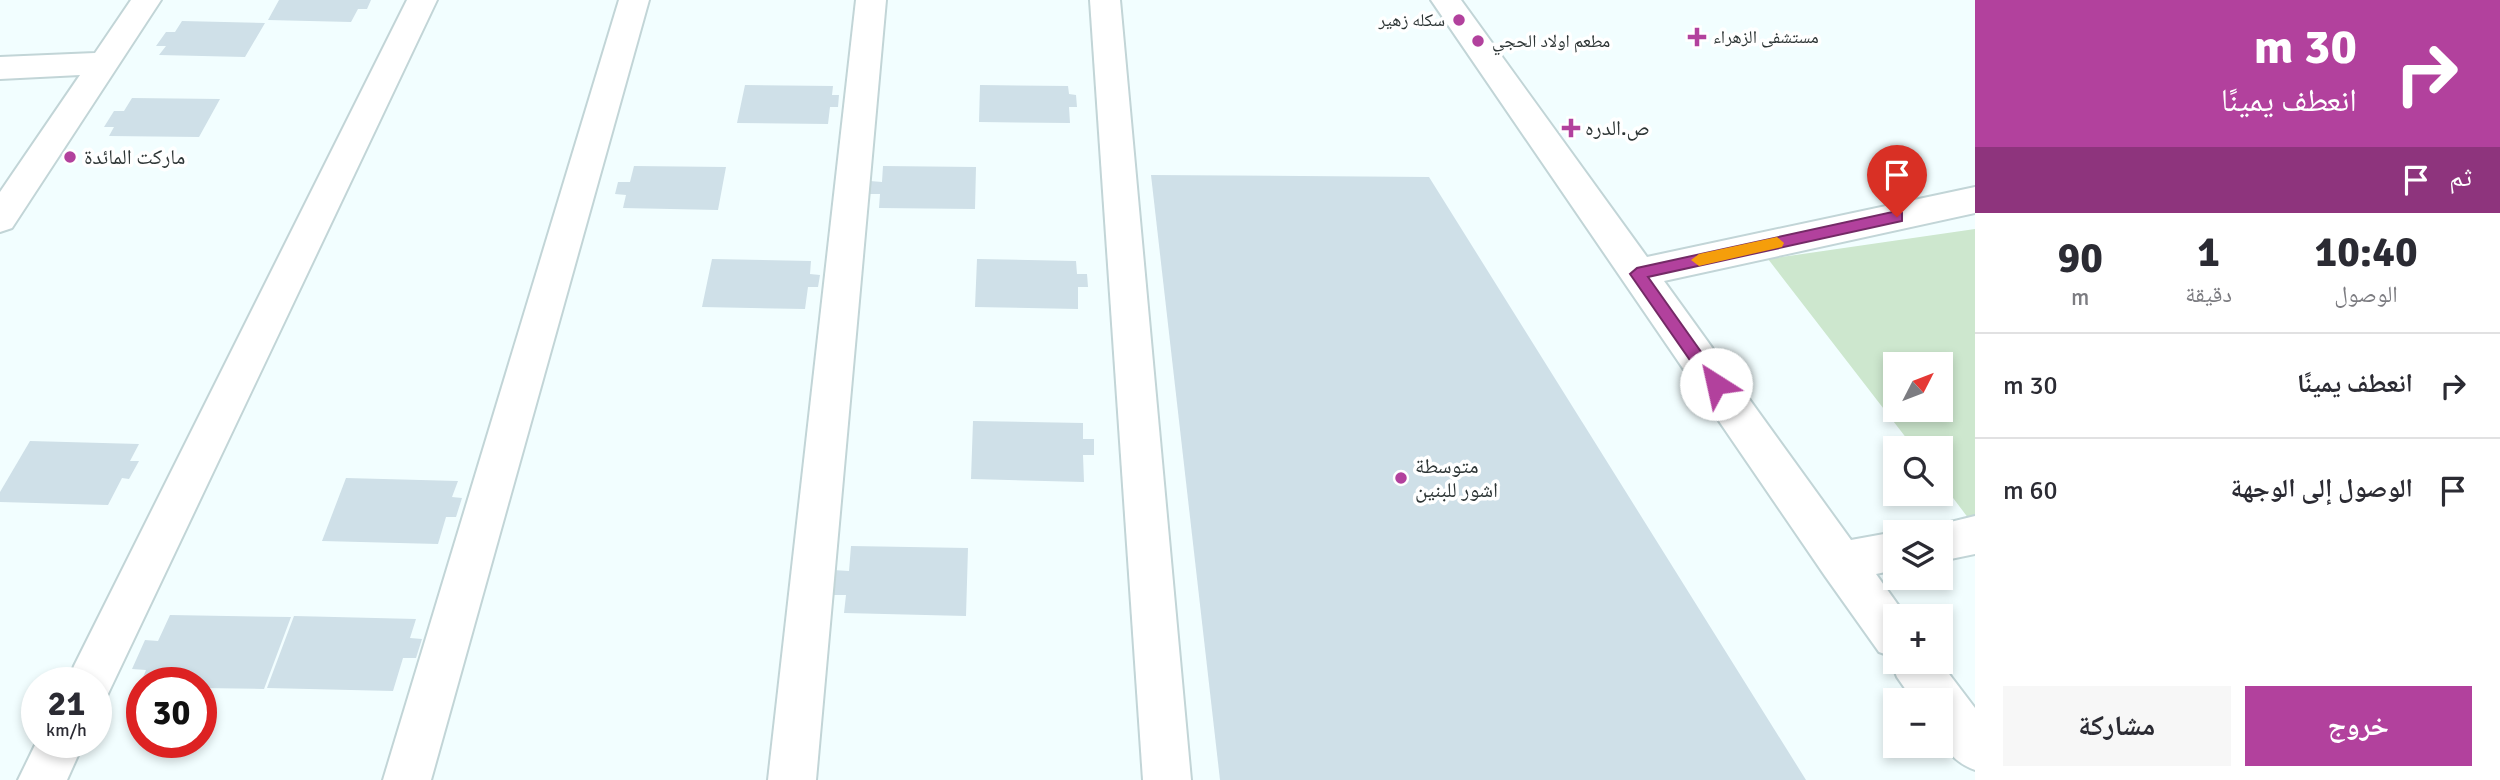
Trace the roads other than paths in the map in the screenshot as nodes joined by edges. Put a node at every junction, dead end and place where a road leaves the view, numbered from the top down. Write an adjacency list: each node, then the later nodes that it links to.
1 (146, 0): 7 (street)
2 (422, 0): 17 (street)
3 (634, 0): 22 (street)
4 (871, 0): 23 (street)
5 (1105, 0): 24 (street)
6 (1447, 0): 11 (street)
7 (102, 63): 8 (street); 10 (street)
8 (0, 68)
9 (1975, 200): 11 (street)
10 (0, 219)
11 (1637, 274): 15 (street)
12 (1975, 535): 13 (street)
13 (1953, 540)
14 (1883, 553): 15 (street)
15 (1840, 562): 16 (street)
16 (1883, 621)
17 (97, 667)
18 (1922, 674): 19 (street)
19 (1975, 747)
20 (53, 758): 21 (street)
21 (42, 780)
22 (407, 780)
23 (792, 780)
24 (1167, 780)

